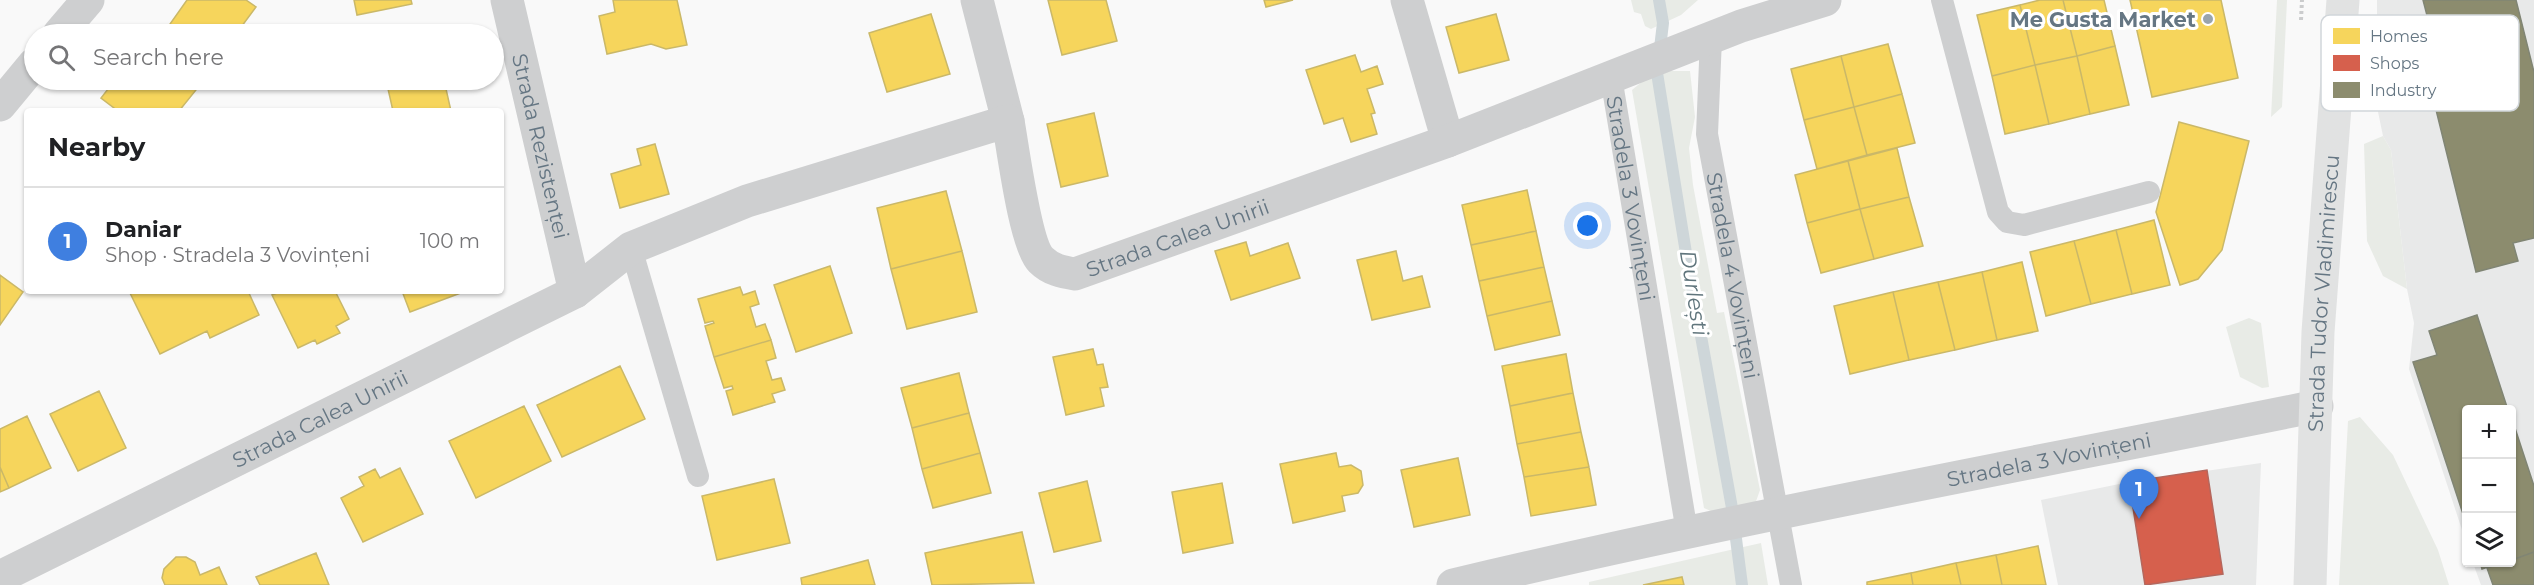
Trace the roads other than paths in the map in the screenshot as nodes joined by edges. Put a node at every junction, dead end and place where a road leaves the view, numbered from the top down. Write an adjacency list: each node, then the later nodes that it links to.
1 (88, 0): 9 (street)
2 (507, 0): 19 (street, Strada Rezistenței)
3 (977, 0): 15 (street)
4 (1407, 0): 16 (street)
5 (1825, 0): 10 (street)
6 (1942, 0): 17 (lane)
7 (2343, 0): 8 (main road, Strada Tudor Vladimirescu)
8 (2342, 15)
9 (68, 24)
10 (1718, 28): 12 (street, Strada Calea Unirii); 22 (lane, Stradela 4 Vovințeni)
11 (24, 76): 13 (street)
12 (1611, 77): 16 (street, Strada Calea Unirii); 23 (lane, Stradela 3 Vovințeni)
13 (0, 105)
14 (2335, 111): 20 (main road, Strada Tudor Vladimirescu)
15 (1008, 121): 16 (street, Strada Calea Unirii); 18 (street, Strada Calea Unirii)
16 (1448, 141)
17 (2149, 192)
18 (631, 248): 19 (street, Strada Calea Unirii); 21 (lane)
19 (575, 292): 24 (street, Strada Calea Unirii)
20 (2318, 406): 22 (street, Stradela 3 Vovințeni); 27 (main road, Strada Tudor Vladimirescu)
21 (698, 476)
22 (1770, 515): 23 (street, Stradela 3 Vovințeni); 26 (lane)
23 (1697, 530): 25 (street, Stradela 3 Vovințeni)
24 (0, 577)
25 (1453, 585)
26 (1791, 585)
27 (2310, 585)

